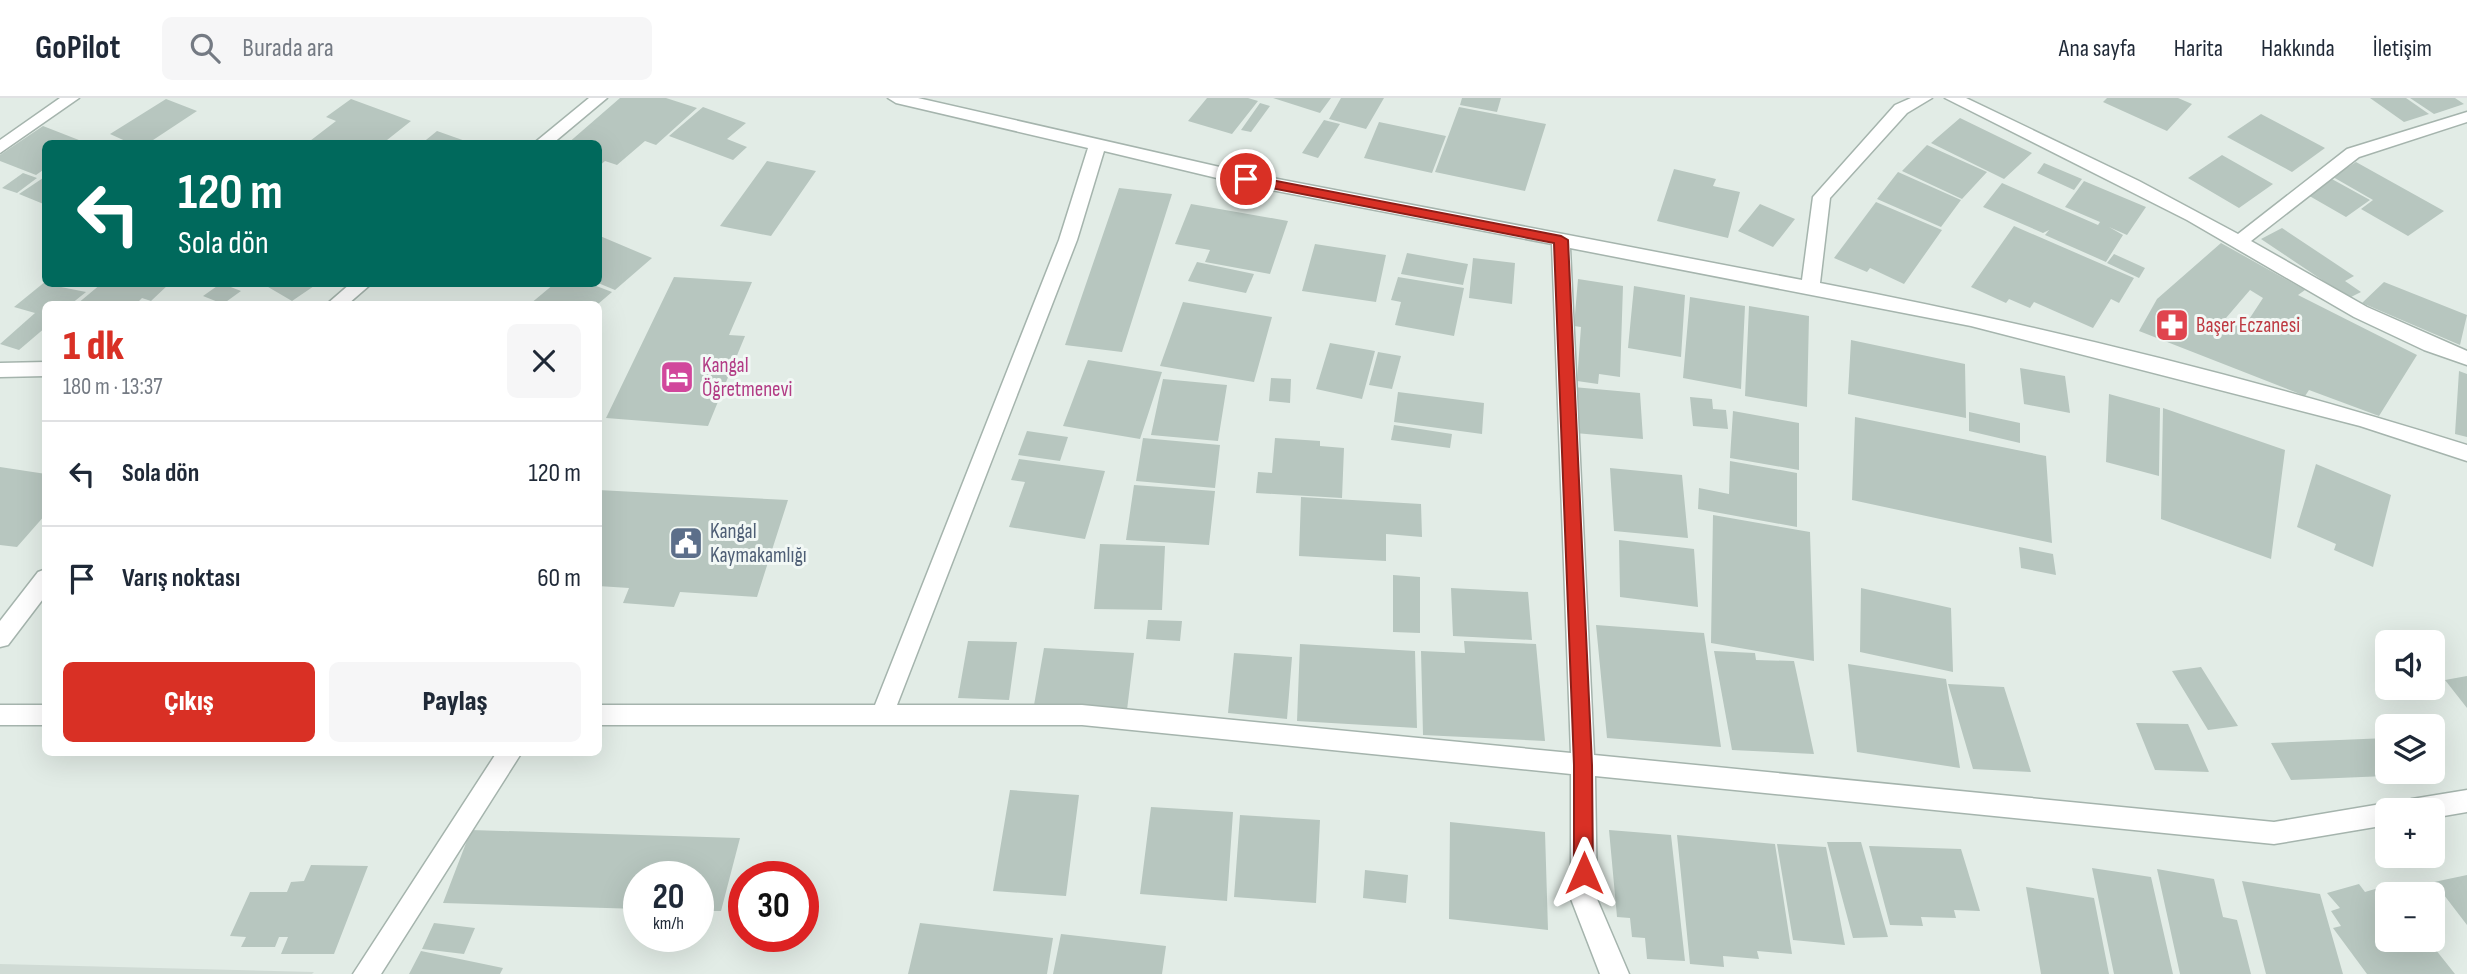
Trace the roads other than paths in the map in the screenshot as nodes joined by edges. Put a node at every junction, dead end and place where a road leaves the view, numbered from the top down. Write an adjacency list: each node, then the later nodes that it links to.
1 (71, 98): 9 (street)
2 (599, 98): 7 (street)
3 (896, 98): 8 (street)
4 (1924, 98): 13 (street)
5 (1953, 98): 11 (street)
6 (2467, 117): 11 (street)
7 (546, 140)
8 (1097, 147): 10 (street); 24 (street)
9 (0, 148)
10 (1561, 240): 13 (street); 26 (street)
11 (2239, 242): 15 (street)
12 (358, 287): 14 (street)
13 (1810, 288): 18 (street)
14 (340, 301)
15 (2467, 358)
16 (42, 369): 17 (street)
17 (0, 370)
18 (2467, 453)
19 (42, 583): 20 (street)
20 (0, 638)
21 (0, 715): 22 (street)
22 (42, 715)
23 (602, 715): 24 (street)
24 (882, 715): 26 (street)
25 (508, 756): 30 (street)
26 (1583, 765): 29 (street); 31 (street)
27 (2467, 801): 28 (street)
28 (2445, 805)
29 (2375, 816)
30 (366, 974)
31 (1616, 974)

